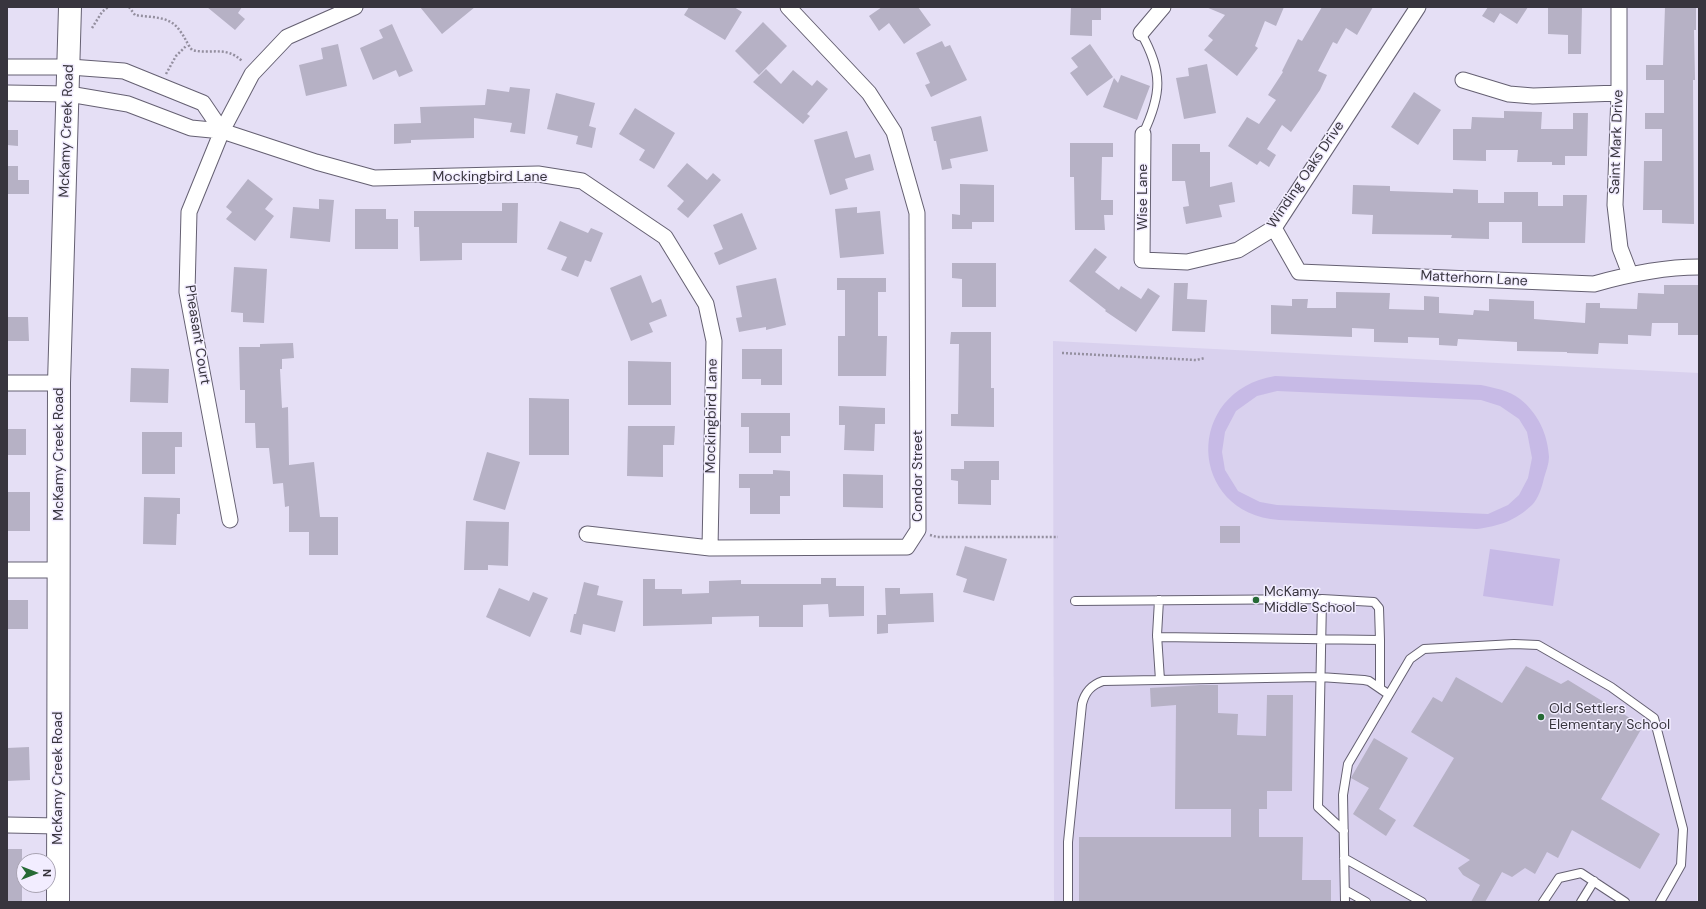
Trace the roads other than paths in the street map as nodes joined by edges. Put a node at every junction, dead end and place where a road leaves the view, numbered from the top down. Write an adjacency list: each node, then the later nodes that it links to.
1 (70, 7): 8 (street, McKamy Creek Road)
2 (355, 7): 14 (street, Pheasant Court)
3 (788, 7): 24 (street, Condor Street)
4 (1163, 7): 7 (street)
5 (1418, 7): 16 (street, Winding Oaks Drive)
6 (1619, 7): 11 (street, Saint Mark Drive)
7 (1141, 33): 15 (lane)
8 (70, 66): 9 (street); 13 (street, McKamy Creek Road); 14 (street)
9 (7, 67)
10 (1463, 80): 11 (street)
11 (1619, 92): 19 (street, Saint Mark Drive)
12 (7, 93): 13 (street, Mockingbird Lane)
13 (69, 94): 14 (street, Mockingbird Lane); 21 (street, McKamy Creek Road)
14 (222, 131): 22 (street, Pheasant Court); 24 (street, Mockingbird Lane)
15 (1143, 134): 17 (street, Wise Lane)
16 (1274, 228): 17 (street, Winding Oaks Drive); 19 (street, Matterhorn Lane)
17 (1142, 260)
18 (1699, 267): 19 (street, Matterhorn Lane)
19 (1630, 274)
20 (7, 383): 21 (street)
21 (59, 383): 26 (street, McKamy Creek Road)
22 (230, 520)
23 (587, 534): 24 (street, Condor Street)
24 (710, 548)
25 (7, 570): 26 (street)
26 (59, 570): 38 (street, McKamy Creek Road)
27 (1322, 599): 28 (lane); 31 (lane); 32 (lane)
28 (1159, 600): 29 (lane); 30 (lane)
29 (1075, 601)
30 (1157, 638): 31 (lane); 34 (lane)
31 (1321, 639): 32 (lane); 33 (lane)
32 (1380, 640): 35 (lane)
33 (1320, 677): 34 (lane); 35 (lane); 39 (lane)
34 (1160, 680): 44 (lane)
35 (1380, 688): 36 (lane)
36 (1388, 694): 39 (lane); 51 (lane)
37 (7, 825): 38 (street)
38 (58, 826): 43 (street, McKamy Creek Road)
39 (1344, 831): 40 (lane)
40 (1344, 858): 42 (lane); 47 (lane)
41 (1594, 881): 48 (lane); 49 (lane); 50 (lane)
42 (1344, 890): 45 (lane); 46 (lane)
43 (58, 902)
44 (1068, 902)
45 (1345, 902)
46 (1366, 902)
47 (1422, 902)
48 (1543, 902)
49 (1581, 902)
50 (1624, 902)
51 (1660, 902)

